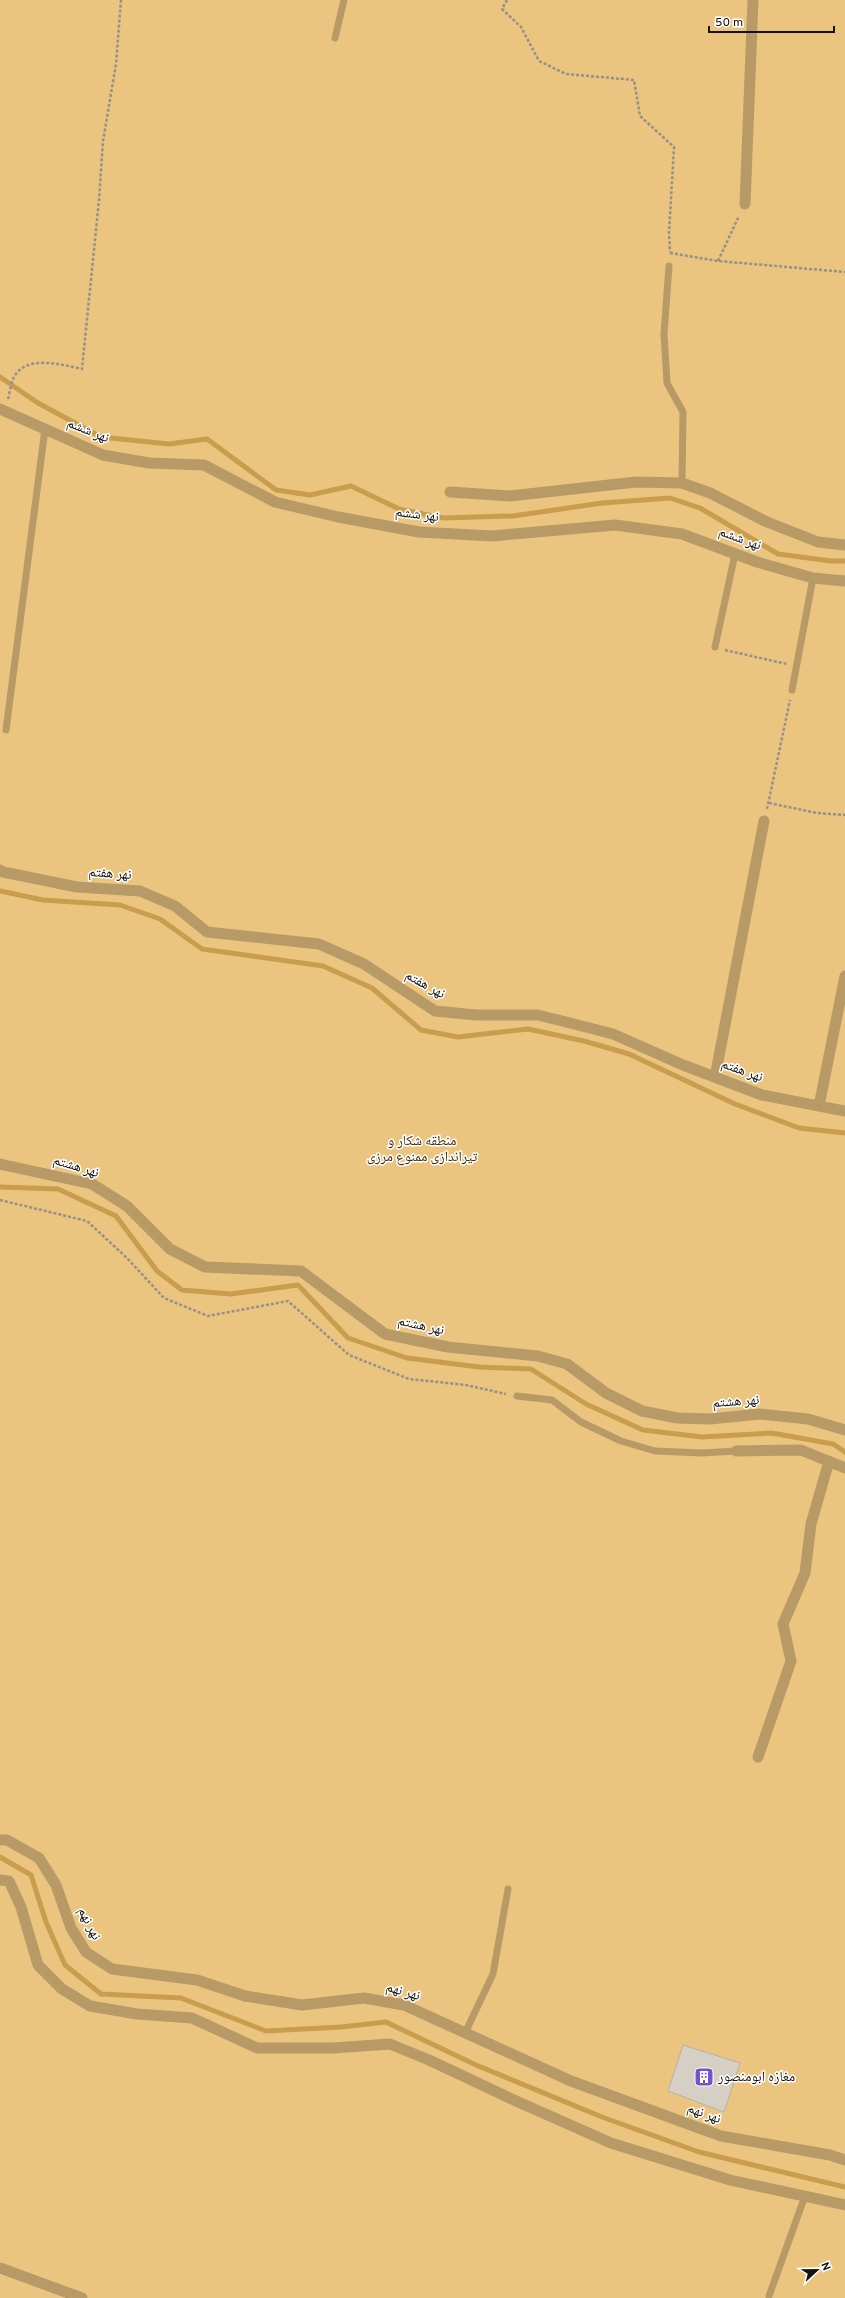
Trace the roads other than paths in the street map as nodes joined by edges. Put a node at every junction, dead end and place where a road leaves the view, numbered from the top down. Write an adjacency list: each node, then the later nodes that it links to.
1 (344, 0): 3 (lane)
2 (753, 0): 4 (street)
3 (335, 38)
4 (745, 204)
5 (669, 266): 8 (lane)
6 (0, 409): 7 (street, نهر ششم)
7 (45, 429): 11 (street, نهر ششم); 16 (lane)
8 (682, 483): 9 (street); 10 (street)
9 (450, 492)
10 (845, 545)
11 (735, 554): 12 (street, نهر ششم); 14 (lane)
12 (813, 578): 13 (street, نهر ششم); 15 (lane)
13 (845, 581)
14 (715, 647)
15 (792, 690)
16 (6, 730)
17 (764, 821): 20 (street)
18 (0, 870): 20 (street, نهر هفتم)
19 (845, 976): 21 (street)
20 (715, 1077): 21 (street, نهر هفتم)
21 (819, 1106): 22 (street, نهر هفتم)
22 (845, 1111)
23 (0, 1164): 25 (street, نهر هشتم)
24 (517, 1396): 26 (lane)
25 (845, 1430)
26 (736, 1450): 27 (street)
27 (829, 1461): 28 (street); 29 (street)
28 (845, 1468)
29 (758, 1757)
30 (0, 1840): 33 (street, نهر نهم)
31 (0, 1880): 35 (street)
32 (508, 1889): 33 (lane)
33 (465, 2033): 34 (street, نهر نهم)
34 (845, 2160)
35 (806, 2196): 36 (street); 38 (lane)
36 (845, 2204)
37 (0, 2268): 39 (street)
38 (769, 2296)
39 (82, 2298)

